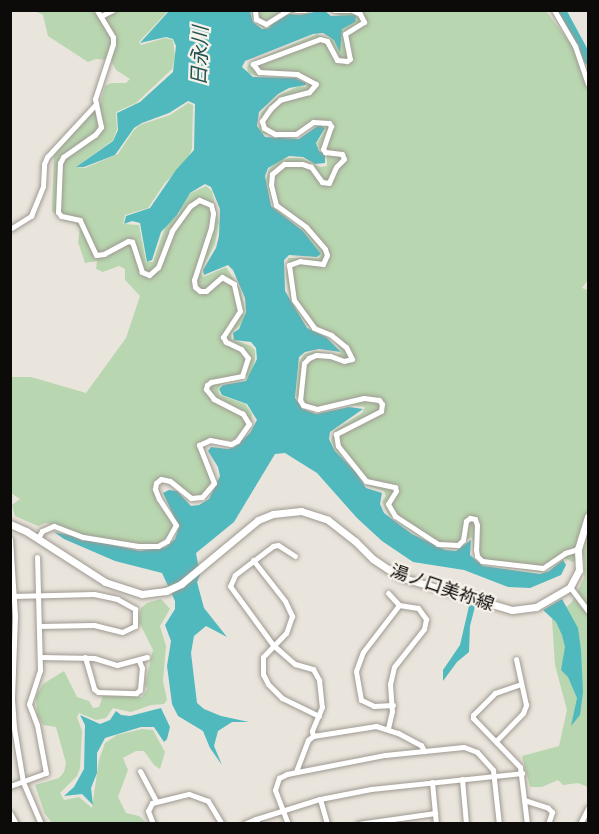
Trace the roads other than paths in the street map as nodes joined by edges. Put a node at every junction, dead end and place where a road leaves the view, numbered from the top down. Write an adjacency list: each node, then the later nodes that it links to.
1 (113, 10): 10 (street)
2 (255, 10): 3 (street)
3 (288, 10)
4 (296, 10): 5 (street)
5 (305, 10)
6 (334, 10): 7 (street)
7 (350, 10): 9 (street)
8 (554, 10): 11 (street)
9 (362, 12): 18 (street)
10 (99, 13): 12 (street)
11 (588, 84)
12 (95, 105): 13 (street); 17 (street)
13 (10, 229)
14 (588, 516): 18 (main road)
15 (10, 524): 17 (main road, 湯ノ口美祢線)
16 (10, 538): 24 (street)
17 (38, 538): 22 (main road, 湯ノ口美祢線)
18 (578, 549): 22 (main road)
19 (37, 556): 25 (street)
20 (295, 556): 21 (street)
21 (253, 560): 29 (street); 29 (street)
22 (567, 589): 27 (street)
23 (387, 593): 26 (street)
24 (12, 596): 25 (street); 47 (street)
25 (38, 596): 28 (street); 28 (street)
26 (399, 605): 36 (street); 36 (street)
27 (588, 611)
28 (39, 626): 30 (street)
29 (273, 645): 37 (street); 37 (street)
30 (40, 657): 31 (street); 47 (street)
31 (85, 657): 34 (street); 34 (street)
32 (147, 657): 34 (street)
33 (516, 659): 35 (street)
34 (139, 660)
35 (521, 684): 40 (street); 40 (street)
36 (393, 705): 38 (street)
37 (319, 716): 39 (street)
38 (388, 729): 39 (street); 41 (street)
39 (313, 736): 43 (street)
40 (496, 741): 44 (street)
41 (424, 751): 43 (street); 45 (street)
42 (140, 771): 52 (street)
43 (296, 771): 54 (street)
44 (522, 773): 45 (street); 51 (street)
45 (494, 776): 46 (street); 68 (street)
46 (462, 779): 48 (street); 67 (street)
47 (24, 782): 49 (street); 59 (street)
48 (432, 782): 50 (street); 56 (street)
49 (10, 786)
50 (320, 799): 54 (street); 64 (street)
51 (525, 800): 69 (street); 70 (street)
52 (156, 801): 60 (street); 61 (street)
53 (588, 808): 71 (street)
54 (283, 810): 57 (street); 63 (street)
55 (11, 813): 58 (street)
56 (435, 813): 65 (street); 66 (street)
57 (257, 821): 62 (street)
58 (16, 824)
59 (41, 824)
60 (153, 824)
61 (222, 824)
62 (244, 824)
63 (288, 824)
64 (327, 824)
65 (358, 824)
66 (436, 824)
67 (466, 824)
68 (499, 824)
69 (527, 824)
70 (548, 824)
71 (580, 824)

